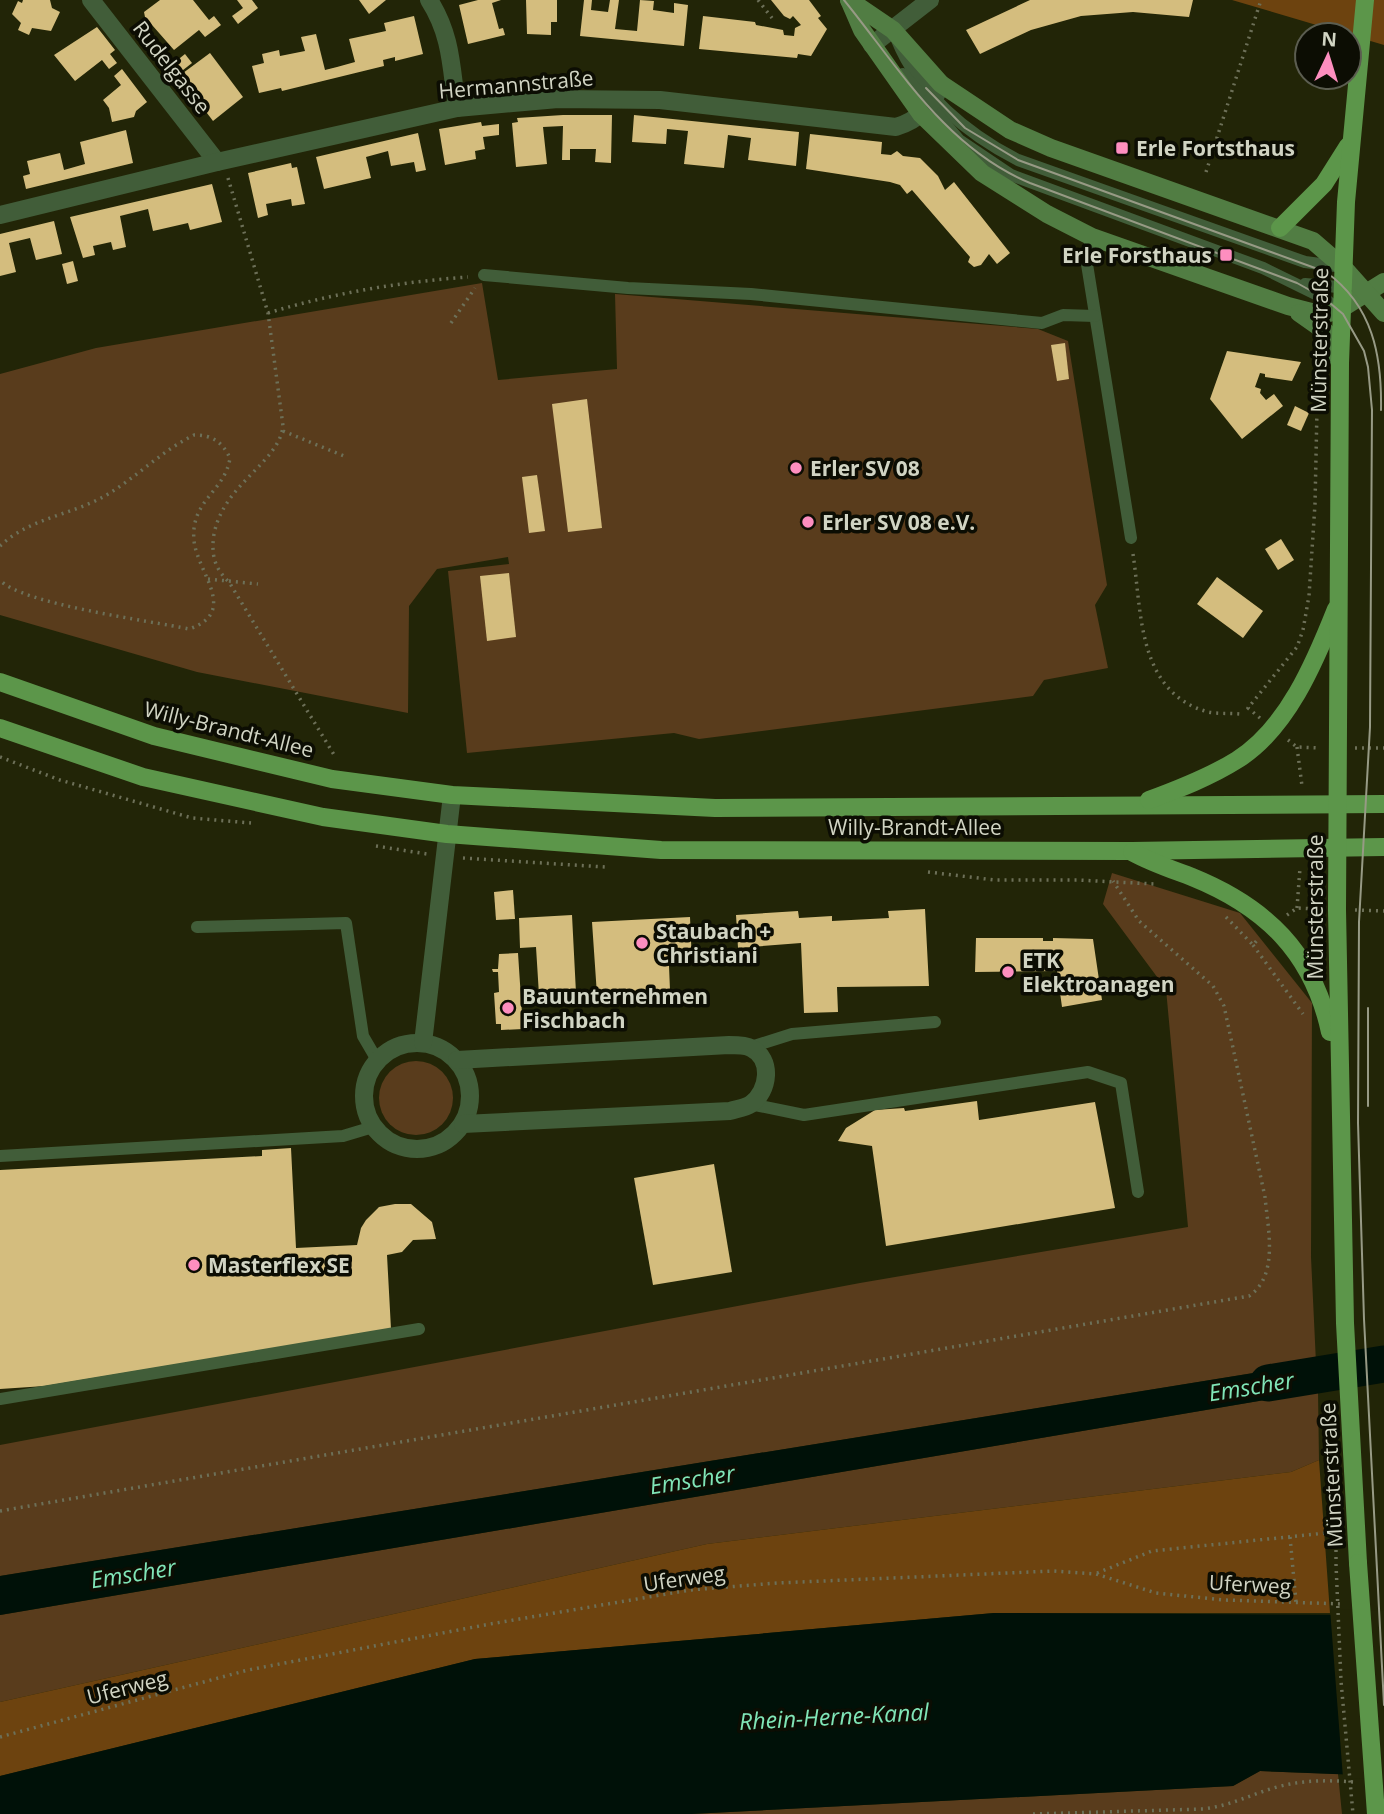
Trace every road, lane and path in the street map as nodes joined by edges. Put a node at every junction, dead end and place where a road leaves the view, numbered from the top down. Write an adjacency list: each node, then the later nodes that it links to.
1 (92, 0): 16 (street, Rudelgasse)
2 (429, 0): 12 (street)
3 (758, 0): 8 (path)
4 (849, 0): 9 (main road); 10 (main road)
5 (930, 0): 9 (street)
6 (1261, 0): 17 (path)
7 (1366, 0): 13 (main road, Münsterstraße)
8 (772, 18)
9 (893, 30): 10 (street); 11 (main road)
10 (872, 45): 11 (main road)
11 (932, 101): 12 (street, Hermannstraße); 14 (main road); 15 (lane); 18 (lane); 19 (main road)
12 (457, 108): 16 (street, Hermannstraße)
13 (1352, 140): 21 (main road); 24 (main road, Münsterstraße)
14 (1051, 148): 15 (lane); 21 (main road)
15 (1018, 160): 18 (lane); 23 (lane)
16 (217, 162): 20 (street, Hermannstraße); 31 (path)
17 (1206, 172)
18 (1011, 175): 19 (lane); 26 (lane)
19 (1029, 205): 22 (main road)
20 (0, 215)
21 (1280, 228): 23 (lane); 24 (main road)
22 (1091, 237): 29 (main road); 33 (lane)
23 (1259, 246): 24 (lane)
24 (1343, 267): 27 (main road); 28 (main road, Münsterstraße)
25 (484, 275): 31 (path); 33 (lane); 34 (path)
26 (1297, 283): 28 (lane); 30 (lane)
27 (1374, 287): 28 (lane); 30 (main road); 32 (main road)
28 (1343, 289): 30 (main road, Münsterstraße)
29 (1287, 306): 30 (main road); 36 (main road)
30 (1342, 310): 36 (main road, Münsterstraße)
31 (268, 313): 37 (path)
32 (1384, 313)
33 (1095, 316): 39 (lane)
34 (451, 323)
35 (1318, 360): 47 (path)
36 (1340, 363): 45 (main road, Münsterstraße)
37 (283, 431): 38 (path); 43 (path)
38 (344, 456)
39 (1131, 538): 48 (path)
40 (0, 546): 41 (path)
41 (208, 579): 42 (path); 43 (path)
42 (0, 580)
43 (229, 582): 44 (path); 50 (path)
44 (258, 584)
45 (1340, 600): 52 (main road); 54 (main road, Münsterstraße)
46 (0, 682): 51 (main road, Willy-Brandt-Allee)
47 (1248, 708)
48 (1240, 714)
49 (0, 728): 55 (main road, Willy-Brandt-Allee)
50 (336, 758)
51 (452, 795): 52 (main road, Willy-Brandt-Allee); 55 (street)
52 (1138, 804): 54 (main road, Willy-Brandt-Allee)
53 (1384, 804): 54 (main road, Willy-Brandt-Allee)
54 (1338, 806): 57 (main road, Münsterstraße)
55 (447, 834): 58 (main road, Willy-Brandt-Allee); 64 (street)
56 (1384, 847): 57 (main road, Willy-Brandt-Allee)
57 (1338, 849): 58 (main road, Willy-Brandt-Allee); 68 (main road, Münsterstraße)
58 (1132, 851): 68 (main road)
59 (1113, 881): 76 (path)
60 (197, 927): 66 (lane)
61 (1253, 945): 63 (path)
62 (935, 1022): 65 (lane)
63 (1307, 1022)
64 (423, 1043): 66 (street); 67 (street)
65 (751, 1047): 67 (street); 69 (street)
66 (377, 1060): 71 (street)
67 (457, 1060): 70 (street)
68 (1338, 1066): 89 (main road, Münsterstraße, bridge)
69 (750, 1104): 70 (street); 73 (lane)
70 (463, 1124): 71 (street)
71 (373, 1126): 72 (lane)
72 (0, 1156)
73 (1138, 1192)
74 (419, 1329): 75 (lane)
75 (0, 1399)
76 (0, 1511)
77 (1336, 1532): 78 (path)
78 (1290, 1537): 80 (path); 81 (path)
79 (1336, 1564): 88 (path, bridge)
80 (1096, 1574): 81 (path, Uferweg); 83 (path, Uferweg)
81 (1296, 1602): 82 (path, Uferweg)
82 (1348, 1604)
83 (0, 1737)
84 (1358, 1782): 85 (path)
85 (1223, 1807): 86 (path); 87 (path)
86 (1033, 1814)
87 (1216, 1814)
88 (1353, 1814)
89 (1376, 1814)

